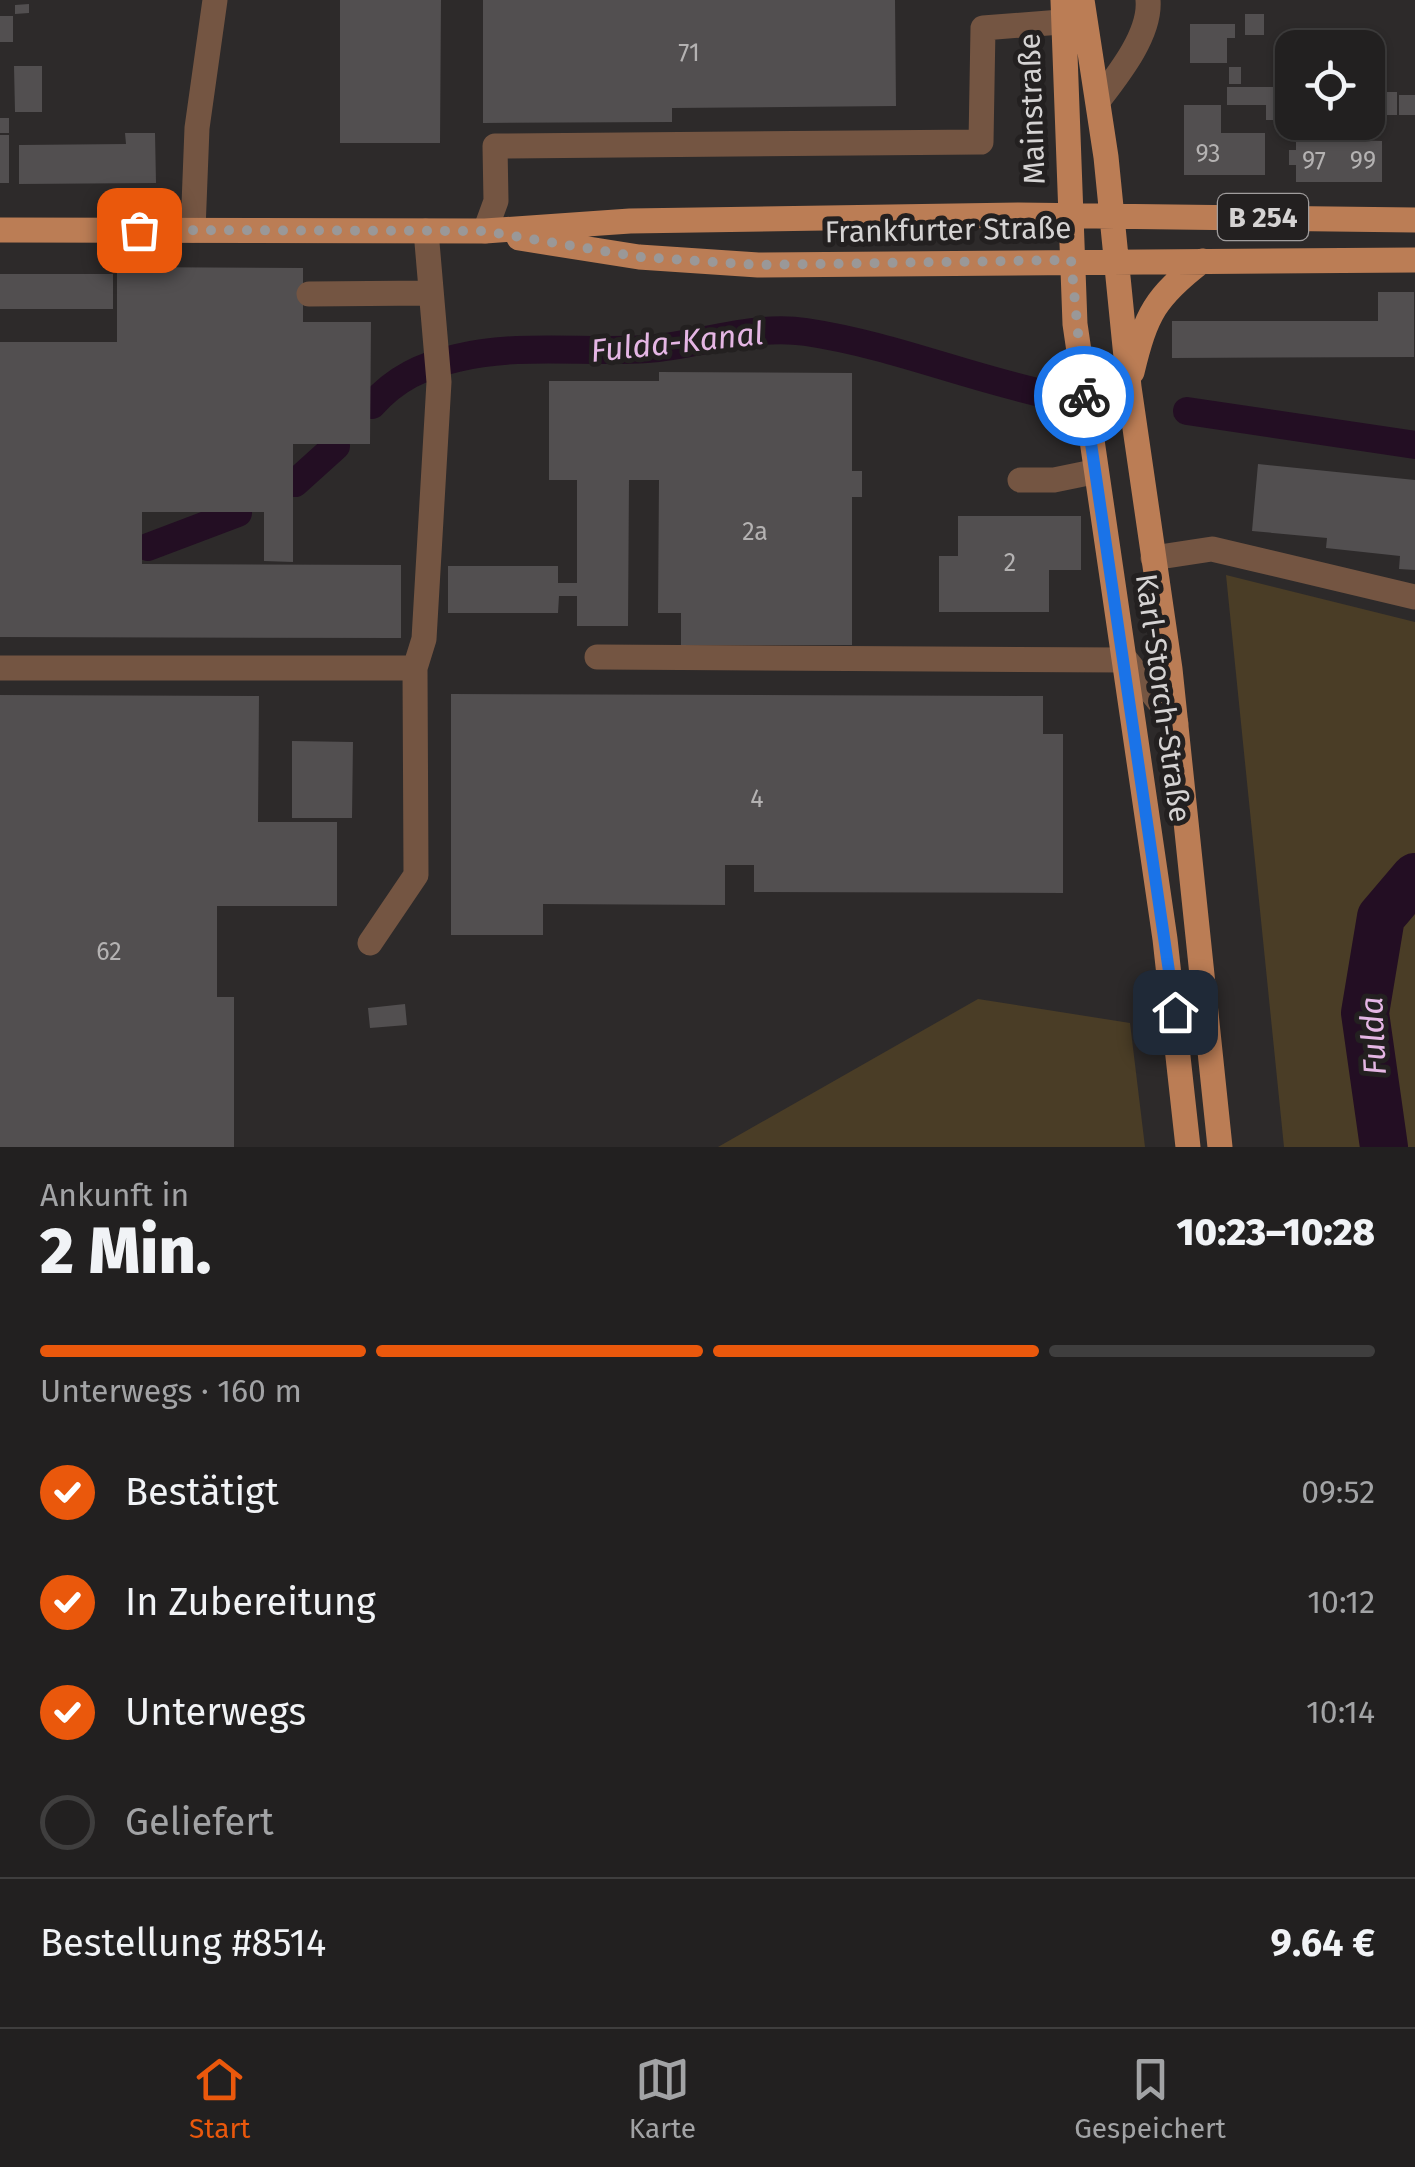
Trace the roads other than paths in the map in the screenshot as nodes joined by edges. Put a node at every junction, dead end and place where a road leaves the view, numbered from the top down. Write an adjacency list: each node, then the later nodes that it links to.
1 (216, 0): 10 (street)
2 (1082, 0): 5 (main road, Mainstraße)
3 (1148, 6): 5 (street)
4 (1062, 11): 6 (main road, Mainstraße); 12 (street)
5 (1098, 101): 7 (main road, Mainstraße)
6 (1069, 215): 7 (main road, Frankfurter Straße / B 254); 12 (main road, Frankfurter Straße / B 254); 14 (main road, Mainstraße)
7 (1111, 215): 8 (main road, Frankfurter Straße / B 254); 13 (main road, Mainstraße)
8 (1415, 220)
9 (0, 230): 10 (main road, Frankfurter Straße / B 254)
10 (193, 230): 11 (main road, Frankfurter Straße / B 254)
11 (426, 231): 12 (main road, Frankfurter Straße / B 254); 17 (street)
12 (484, 231): 14 (main road, Frankfurter Straße / B 254)
13 (1115, 259): 14 (main road, Frankfurter Straße / B 254); 16 (main road, Frankfurter Straße / B 254); 19 (main road, Karl-Storch-Straße)
14 (1071, 260): 20 (main road, Karl-Storch-Straße)
15 (1415, 260): 16 (main road, Frankfurter Straße / B 254)
16 (1202, 261): 19 (main road)
17 (430, 293): 18 (street); 27 (street)
18 (309, 294)
19 (1128, 386): 22 (main road, Karl-Storch-Straße)
20 (1094, 472): 21 (street); 25 (main road, Karl-Storch-Straße)
21 (1020, 480)
22 (1153, 558): 23 (street); 28 (main road, Karl-Storch-Straße)
23 (1415, 597)
24 (598, 657): 25 (street)
25 (1126, 660): 28 (street); 30 (main road, Karl-Storch-Straße)
26 (0, 668): 27 (street)
27 (415, 668): 29 (street)
28 (1176, 723): 31 (main road, Karl-Storch-Straße)
29 (370, 943)
30 (1188, 1147)
31 (1220, 1147)

